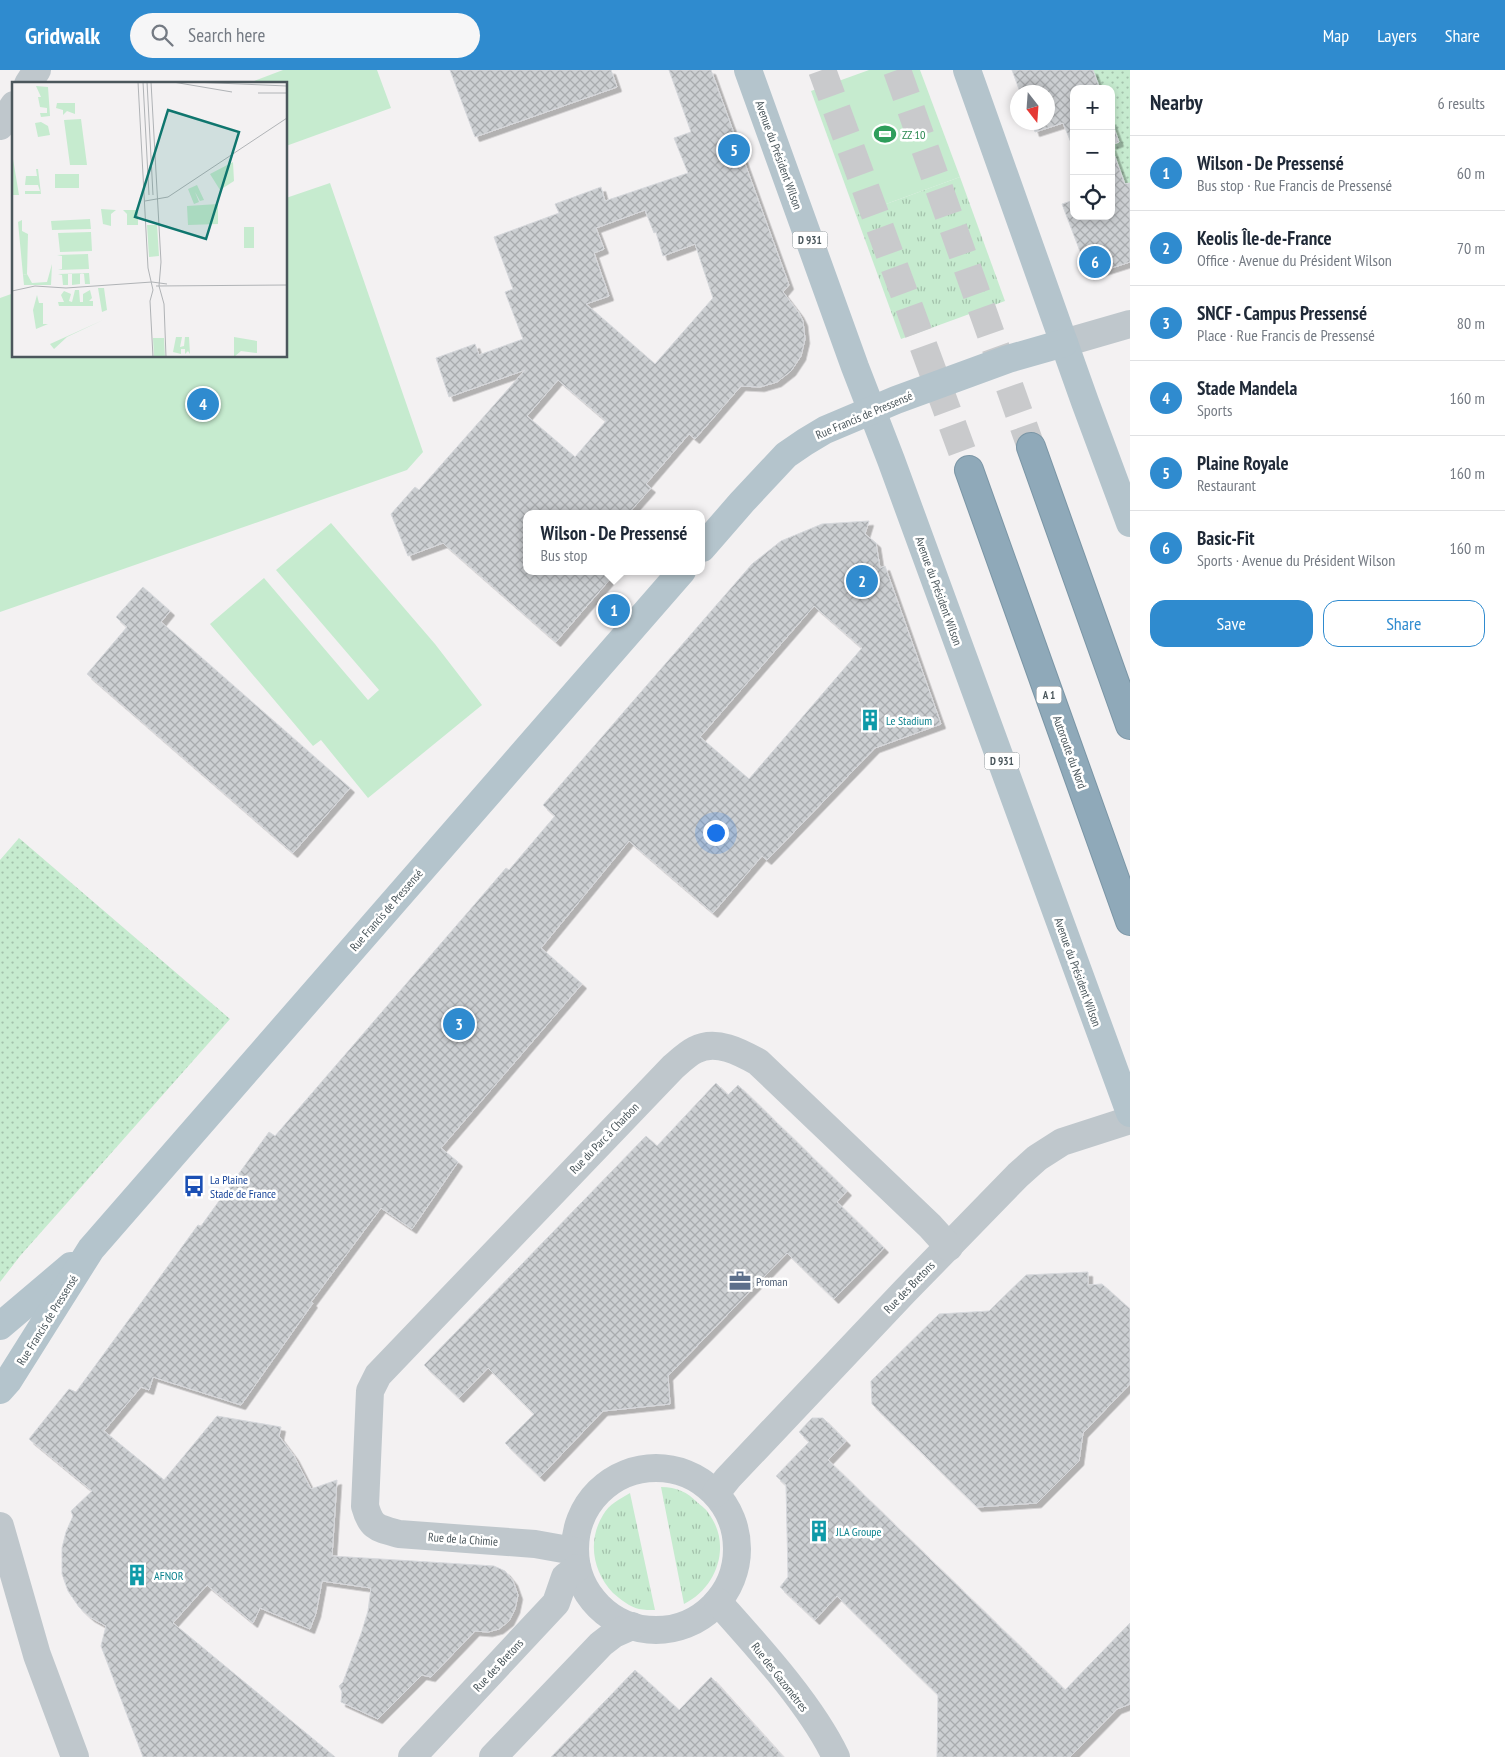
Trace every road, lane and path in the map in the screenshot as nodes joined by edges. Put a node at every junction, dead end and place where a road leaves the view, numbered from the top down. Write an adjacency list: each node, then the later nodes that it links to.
1 (37, 70): 4 (street)
2 (748, 70): 9 (main road, Avenue du Président Wilson / D 931)
3 (967, 70): 8 (main road)
4 (29, 82)
5 (12, 108): 6 (street)
6 (0, 126)
7 (1130, 324): 8 (street)
8 (1064, 343): 9 (main road, Rue Francis de Pressensé); 12 (main road)
9 (872, 410): 13 (main road, Rue Francis de Pressensé); 17 (main road, Avenue du Président Wilson / D 931)
10 (1032, 447): 15 (highway)
11 (968, 470): 16 (highway, Autoroute du Nord / A 1)
12 (1130, 523)
13 (705, 545)
14 (679, 575): 20 (main road, Rue Francis de Pressensé)
15 (1130, 725)
16 (1130, 920)
17 (1130, 1113)
18 (1130, 1120): 19 (street, Rue des Bretons)
19 (949, 1247): 23 (street, Rue des Bretons); 24 (street, Rue du Parc à Charbon)
20 (92, 1249): 21 (main road, Rue Francis de Pressensé); 22 (main road, Rue Francis de Pressensé)
21 (0, 1326)
22 (0, 1390)
23 (716, 1493): 26 (street); 28 (street)
24 (365, 1506): 26 (street, Rue de la Chimie)
25 (0, 1526): 30 (street)
26 (576, 1560): 29 (street); 32 (street, Rue des Bretons)
27 (0, 1578): 30 (street)
28 (718, 1602): 29 (street); 34 (street, Rue des Gazomètres)
29 (632, 1626): 33 (street)
30 (37, 1654): 31 (street)
31 (75, 1757)
32 (412, 1757)
33 (492, 1757)
34 (836, 1757)

